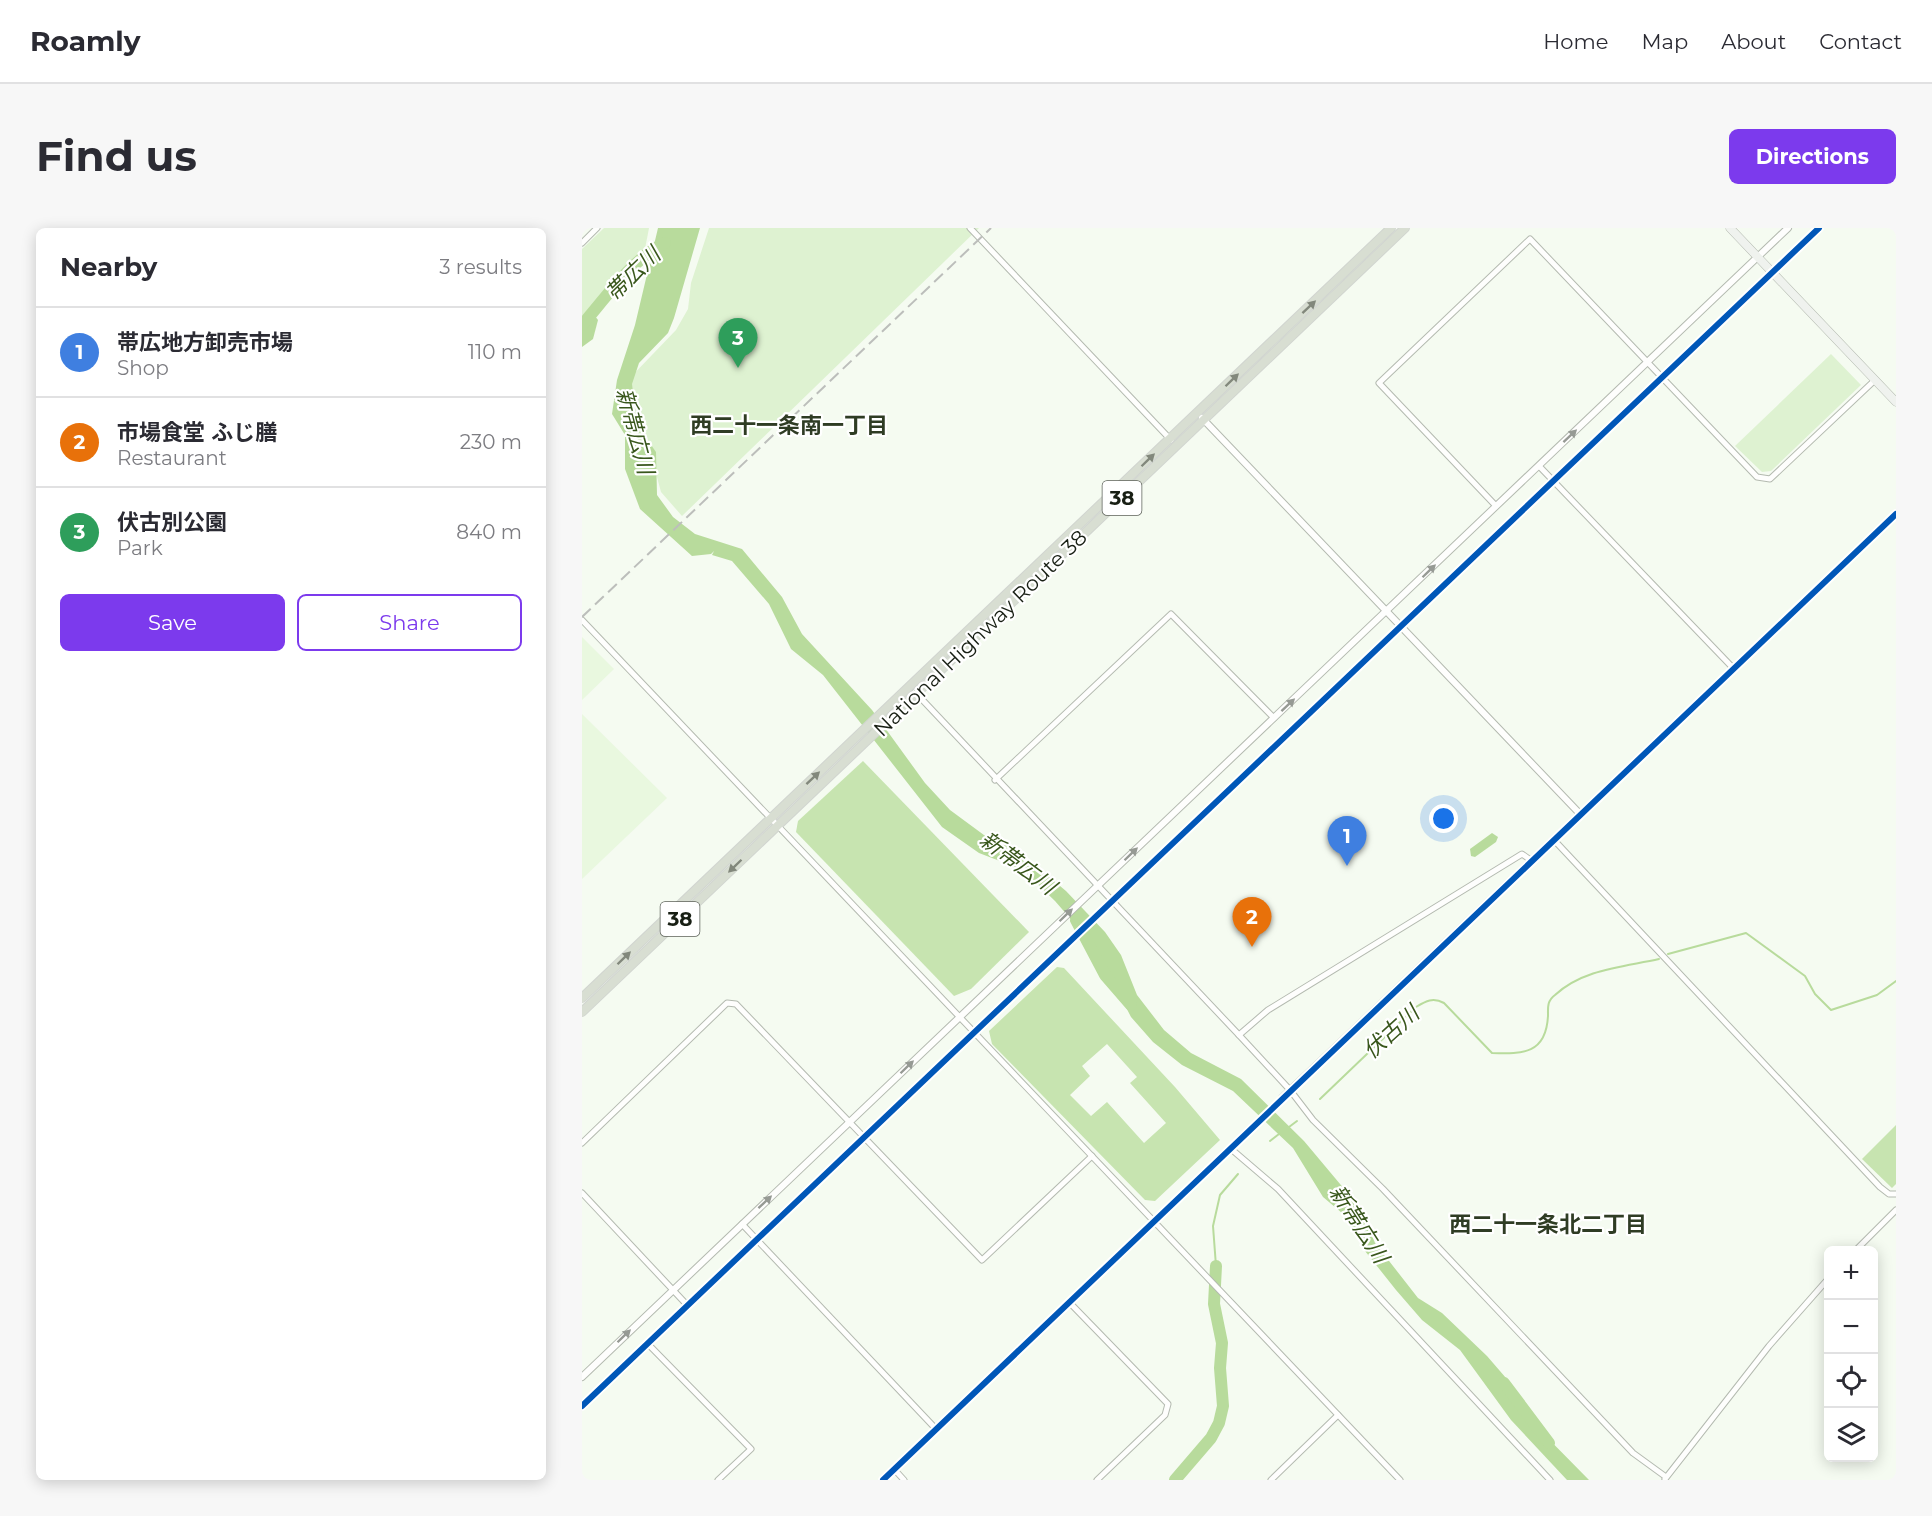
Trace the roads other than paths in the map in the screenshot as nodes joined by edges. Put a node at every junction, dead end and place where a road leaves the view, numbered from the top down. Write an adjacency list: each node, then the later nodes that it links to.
1 (597, 228): 8 (street)
2 (970, 228): 17 (street)
3 (1391, 228): 15 (highway, National Highway Route 38 / 38, one-way to 3)
4 (1405, 228): 16 (highway, National Highway Route 38 / 38)
5 (1730, 228): 9 (main road)
6 (1788, 228): 9 (street)
7 (1819, 228): 10 (street)
8 (582, 243)
9 (1757, 257): 10 (main road); 11 (street)
10 (1772, 273): 12 (street); 13 (main road)
11 (1648, 362): 12 (street); 19 (street, one-way to 11); 21 (street)
12 (1662, 378): 13 (street); 20 (street)
13 (1875, 380): 14 (main road)
14 (1896, 402)
15 (1197, 413): 16 (street); 17 (highway, National Highway Route 38 / 38)
16 (1204, 420): 18 (highway, National Highway Route 38 / 38); 23 (street)
17 (1170, 439): 18 (street); 27 (highway, National Highway Route 38 / 38, one-way to 17)
18 (1177, 446): 28 (highway, National Highway Route 38 / 38)
19 (1539, 466): 20 (street); 21 (street)
20 (1553, 481): 25 (street); 26 (street)
21 (1496, 506): 23 (street, one-way to 21)
22 (1896, 514): 26 (street)
23 (1387, 611): 25 (street); 29 (street, one-way to 23)
24 (582, 620): 32 (street)
25 (1402, 626): 31 (street); 37 (street)
26 (1734, 669): 31 (street)
27 (909, 686): 28 (street); 32 (highway, National Highway Route 38 / 38, one-way to 27)
28 (916, 694): 30 (street); 33 (highway, National Highway Route 38 / 38)
29 (1274, 718): 30 (street); 36 (street, one-way to 29)
30 (995, 780): 36 (street)
31 (1581, 815): 34 (street)
32 (771, 818): 33 (street); 38 (highway, National Highway Route 38 / 38, one-way to 32)
33 (778, 825): 39 (highway, National Highway Route 38 / 38, one-way to 39); 40 (street)
34 (1554, 840): 35 (street); 51 (street)
35 (1532, 861): 42 (street); 43 (street)
36 (1097, 886): 37 (street); 40 (street, one-way to 36)
37 (1112, 902): 41 (street); 42 (street)
38 (582, 998)
39 (582, 1012)
40 (960, 1016): 41 (street); 45 (street, one-way to 40)
41 (975, 1032): 46 (street); 49 (street)
42 (1239, 1035): 43 (street)
43 (1290, 1090): 44 (street); 67 (street)
44 (1282, 1098): 48 (street)
45 (850, 1122): 46 (street); 47 (street); 54 (street, one-way to 45)
46 (864, 1137): 49 (street); 55 (street)
47 (582, 1143)
48 (1230, 1148): 53 (street); 74 (street)
49 (1092, 1156): 53 (street)
50 (582, 1193): 58 (street)
51 (1896, 1194)
52 (1896, 1210): 56 (street)
53 (1154, 1221): 59 (street); 64 (street)
54 (742, 1224): 55 (street); 58 (street)
55 (757, 1240): 60 (street); 65 (street)
56 (1861, 1246)
57 (1824, 1284): 67 (street)
58 (673, 1290): 60 (street); 62 (street, one-way to 58)
59 (1069, 1302): 65 (street); 71 (street)
60 (688, 1306): 61 (street)
61 (648, 1344): 63 (street); 68 (street)
62 (582, 1377)
63 (582, 1406)
64 (1338, 1415): 72 (street); 73 (street)
65 (936, 1429): 66 (street)
66 (894, 1469): 69 (street); 70 (street)
67 (1665, 1479)
68 (718, 1480)
69 (882, 1480)
70 (904, 1480)
71 (1097, 1480)
72 (1271, 1480)
73 (1400, 1480)
74 (1551, 1480)

